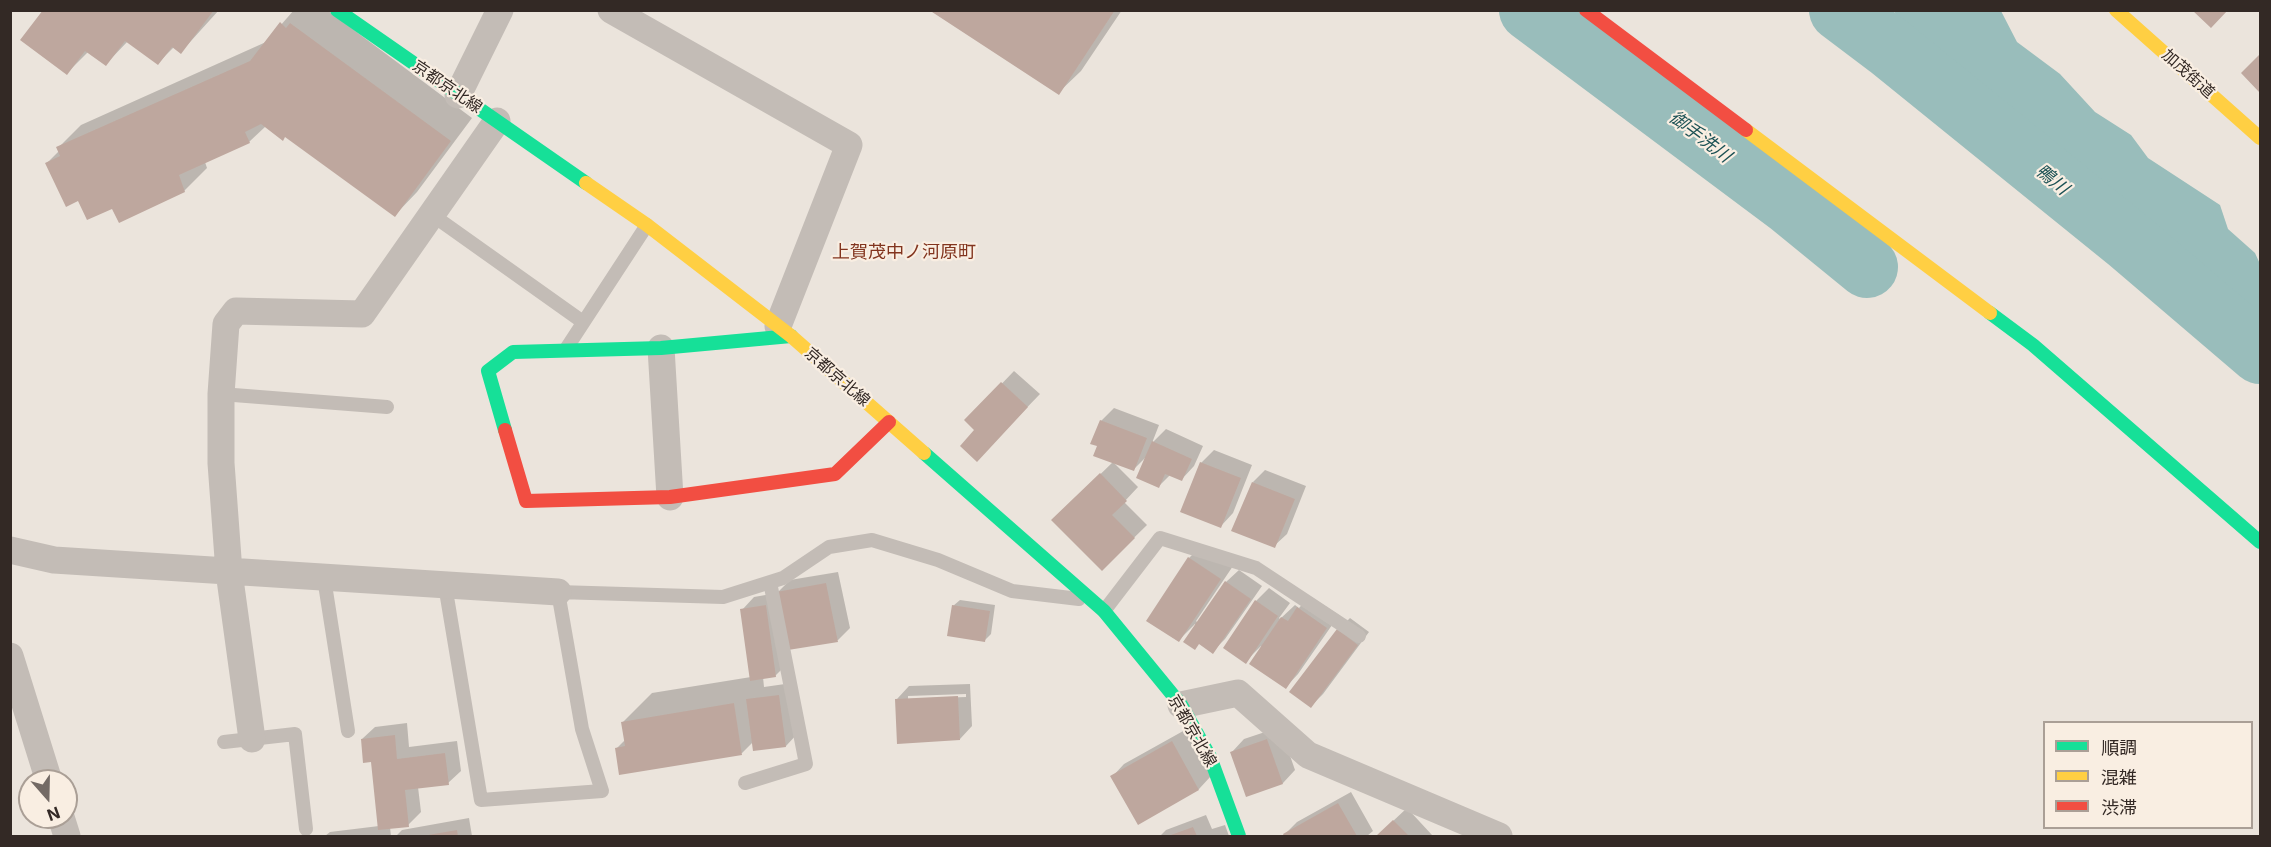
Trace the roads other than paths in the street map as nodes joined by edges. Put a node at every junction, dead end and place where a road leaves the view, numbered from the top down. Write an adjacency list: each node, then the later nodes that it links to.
1 (337, 10): 6 (street, 京都京北線)
2 (500, 10): 6 (street)
3 (611, 10): 12 (street)
4 (1586, 10): 19 (street)
5 (2116, 10): 8 (street, 加茂街道)
6 (458, 95): 7 (street, 京都京北線)
7 (496, 121): 9 (street); 10 (street, 京都京北線)
8 (2260, 138)
9 (432, 214): 11 (lane); 15 (street)
10 (647, 225): 11 (lane); 12 (street, 京都京北線)
11 (583, 322): 14 (lane)
12 (785, 331): 13 (street); 17 (street, 京都京北線)
13 (661, 348): 14 (street); 18 (street)
14 (564, 351): 18 (street)
15 (221, 394): 16 (lane); 21 (street)
16 (387, 408)
17 (889, 422): 18 (street); 26 (street, 京都京北線)
18 (670, 497)
19 (2260, 542)
20 (10, 550): 21 (street)
21 (229, 572): 22 (street); 32 (street)
22 (324, 578): 24 (street); 31 (lane)
23 (770, 582): 25 (lane); 26 (lane); 35 (lane)
24 (445, 585): 25 (street); 25 (lane)
25 (558, 592)
26 (1091, 600): 27 (street, 京都京北線)
27 (1104, 612): 28 (lane); 30 (street, 京都京北線)
28 (1359, 636)
29 (10, 656): 34 (street)
30 (1181, 705): 37 (street, 京都京北線); 38 (street)
31 (348, 731)
32 (252, 739): 33 (lane); 36 (lane)
33 (224, 742)
34 (44, 769)
35 (745, 783)
36 (306, 829)
37 (1239, 837)
38 (1499, 837)

